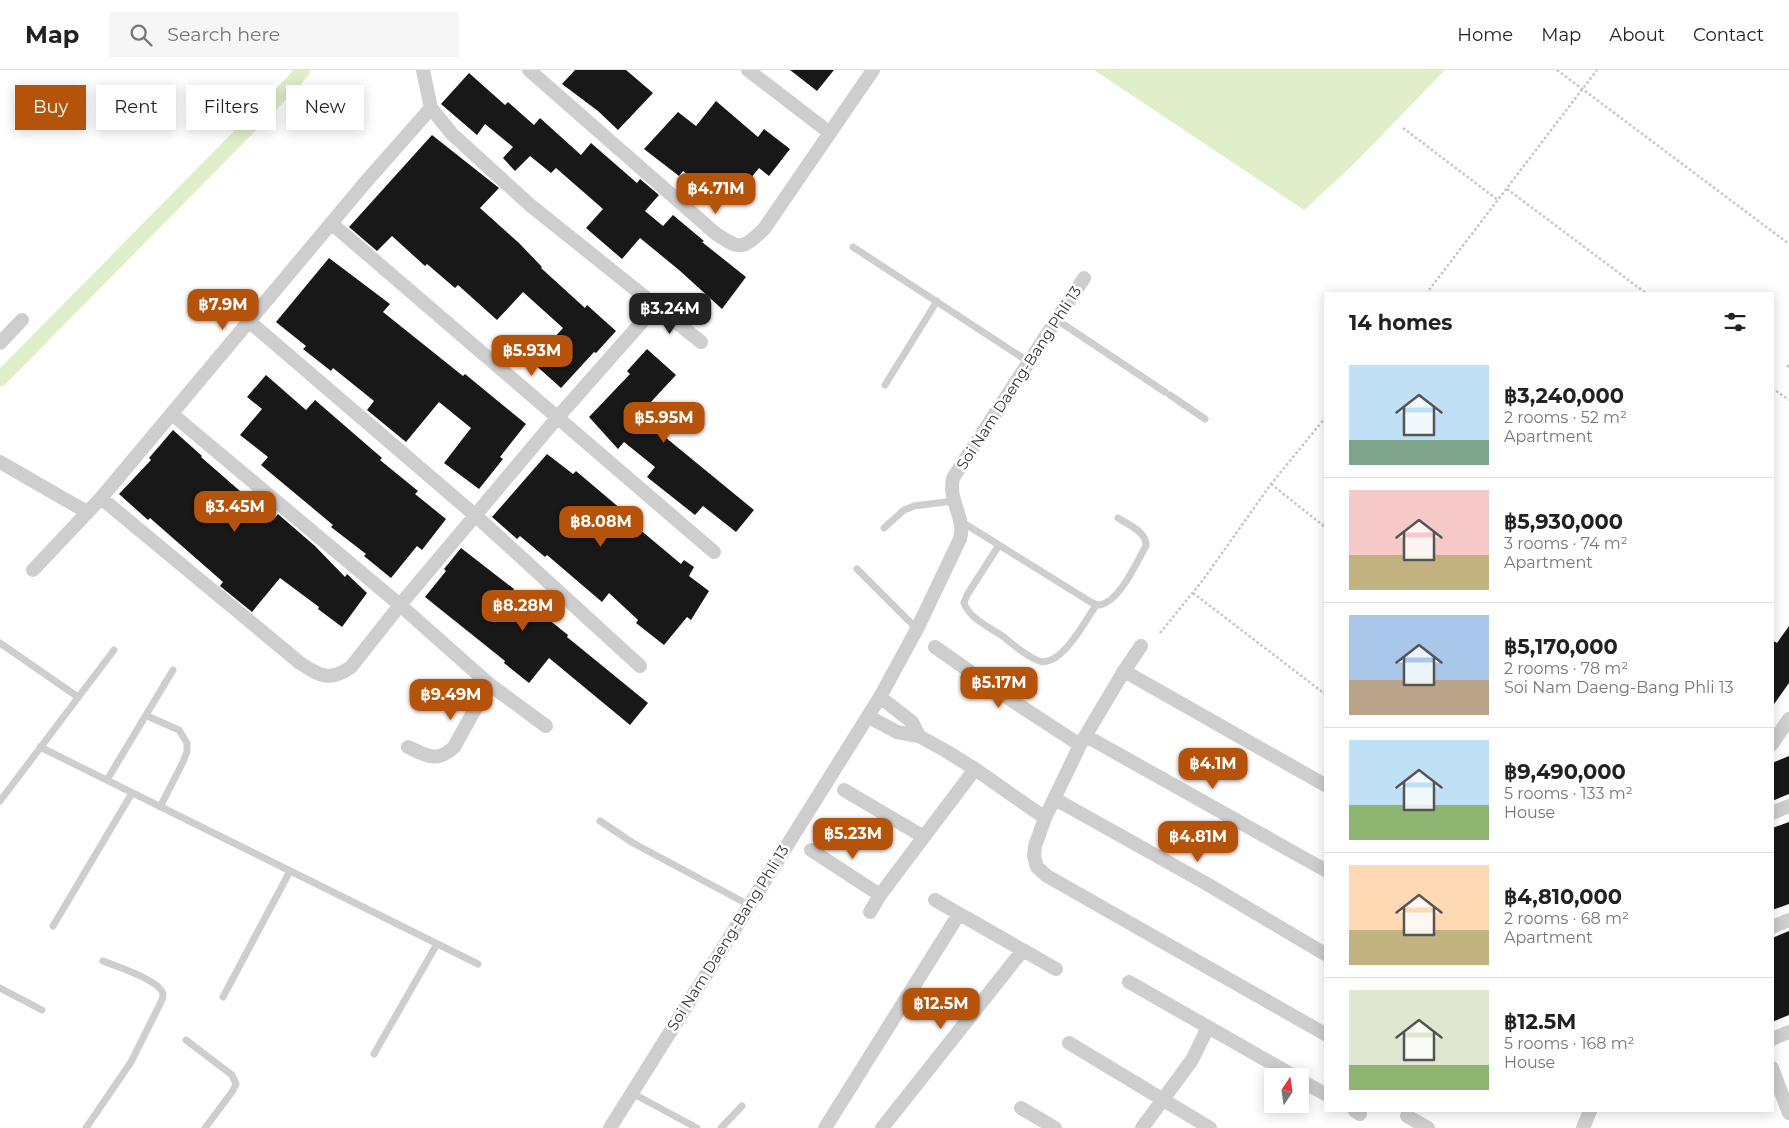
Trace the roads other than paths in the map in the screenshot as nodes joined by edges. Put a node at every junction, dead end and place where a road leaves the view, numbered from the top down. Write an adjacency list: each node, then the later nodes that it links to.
1 (424, 70): 5 (street)
2 (529, 70): 6 (street)
3 (748, 70): 6 (street)
4 (873, 70): 6 (street)
5 (431, 108): 7 (street); 11 (street)
6 (830, 133)
7 (331, 223): 14 (street); 20 (street)
8 (853, 247): 10 (lane)
9 (1084, 278): 13 (street, Soi Nam Daeng-Bang Phli 13)
10 (937, 301): 17 (lane); 18 (lane)
11 (656, 306): 15 (street); 20 (street)
12 (22, 320): 16 (street)
13 (1057, 320): 17 (street, Soi Nam Daeng-Bang Phli 13); 21 (lane)
14 (250, 322): 19 (street); 26 (street)
15 (701, 342)
16 (0, 343)
17 (1029, 362): 24 (street, Soi Nam Daeng-Bang Phli 13)
18 (885, 385)
19 (172, 414): 23 (street); 34 (street)
20 (558, 418): 26 (street); 31 (street)
21 (1205, 419)
22 (0, 462): 25 (street)
23 (101, 498): 25 (street); 34 (street)
24 (953, 501): 28 (street, Soi Nam Daeng-Bang Phli 13); 29 (lane)
25 (87, 512): 33 (street)
26 (476, 516): 34 (street); 41 (street)
27 (1118, 518): 35 (lane)
28 (959, 520): 30 (lane); 36 (street, Soi Nam Daeng-Bang Phli 13)
29 (884, 528)
30 (999, 545): 35 (lane); 35 (lane)
31 (714, 552)
32 (857, 569): 36 (lane)
33 (33, 570)
34 (400, 605): 44 (street)
35 (1096, 605)
36 (916, 629): 46 (street, Soi Nam Daeng-Bang Phli 13)
37 (0, 643): 45 (lane)
38 (1141, 646): 43 (street)
39 (935, 647): 52 (street)
40 (114, 650): 45 (lane)
41 (640, 666)
42 (173, 670): 47 (lane)
43 (1124, 671): 52 (street); 58 (street)
44 (489, 684): 50 (street); 54 (street)
45 (78, 697): 55 (lane)
46 (880, 697): 48 (street, Soi Nam Daeng-Bang Phli 13); 51 (street)
47 (147, 716): 57 (lane); 63 (lane)
48 (869, 717): 51 (street); 74 (street, Soi Nam Daeng-Bang Phli 13)
49 (1789, 719): 53 (street)
50 (546, 726)
51 (919, 736): 56 (street)
52 (1083, 740): 61 (street); 70 (street)
53 (1774, 741)
54 (408, 747)
55 (40, 748): 57 (lane); 62 (lane)
56 (976, 769): 66 (street); 68 (street)
57 (107, 780): 60 (lane)
58 (1324, 784)
59 (844, 790): 68 (street)
60 (132, 793): 63 (lane); 78 (lane)
61 (1055, 799): 66 (street); 82 (street)
62 (0, 800)
63 (160, 806): 71 (lane)
64 (1789, 806): 65 (street)
65 (1774, 812)
66 (1045, 818): 92 (street)
67 (600, 821): 74 (lane)
68 (924, 837): 72 (street)
69 (811, 850): 72 (street)
70 (1324, 869)
71 (290, 871): 80 (lane); 88 (lane)
72 (880, 895): 75 (street)
73 (935, 900): 76 (street)
74 (748, 905): 100 (street, Soi Nam Daeng-Bang Phli 13)
75 (870, 912)
76 (959, 914): 81 (street); 114 (street)
77 (1789, 920): 79 (street)
78 (53, 926)
79 (1774, 926)
80 (437, 944): 84 (lane); 96 (lane)
81 (1023, 950): 85 (street); 115 (street)
82 (1324, 953)
83 (103, 961): 109 (lane)
84 (478, 964)
85 (1056, 969)
86 (1128, 982): 90 (street)
87 (0, 988): 89 (lane)
88 (223, 997)
89 (42, 1010)
90 (1208, 1027): 97 (street); 102 (street)
91 (1789, 1032): 93 (street)
92 (1324, 1033)
93 (1774, 1037)
94 (186, 1040): 110 (lane)
95 (1069, 1043): 102 (street)
96 (374, 1054)
97 (1280, 1068)
98 (1774, 1073): 106 (street)
99 (1309, 1085): 101 (street)
100 (632, 1093): 111 (street, Soi Nam Daeng-Bang Phli 13); 112 (lane)
101 (1324, 1093)
102 (1162, 1100): 117 (street); 118 (street)
103 (742, 1106): 113 (lane)
104 (1021, 1108): 116 (street)
105 (1600, 1112): 108 (street)
106 (1789, 1113)
107 (1407, 1116): 119 (street)
108 (1587, 1119)
109 (86, 1128)
110 (205, 1128)
111 (610, 1128)
112 (697, 1128)
113 (721, 1128)
114 (825, 1128)
115 (882, 1128)
116 (1055, 1128)
117 (1142, 1128)
118 (1210, 1128)
119 (1428, 1128)

